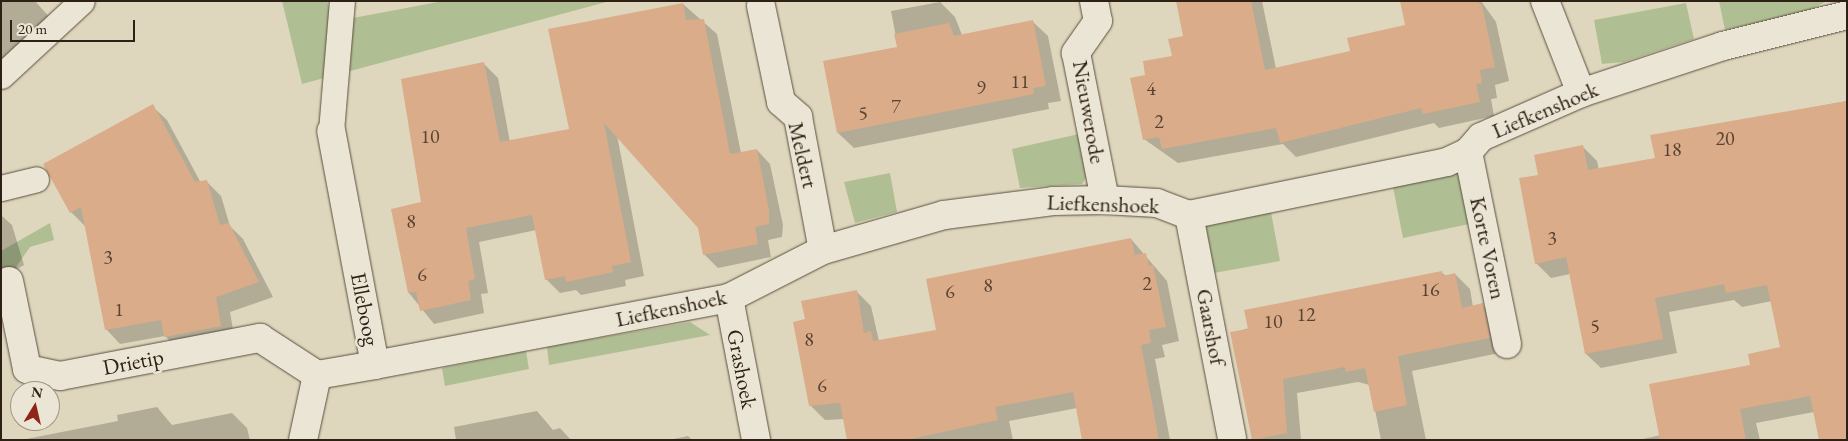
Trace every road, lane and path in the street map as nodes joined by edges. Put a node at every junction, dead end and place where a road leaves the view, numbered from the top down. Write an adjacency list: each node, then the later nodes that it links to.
1 (82, 1): 7 (lane)
2 (342, 1): 9 (lane)
3 (1094, 1): 13 (street, Nieuwerode)
4 (1545, 1): 8 (street)
5 (761, 6): 15 (street, Meldert)
6 (1847, 15): 8 (street, Liefkenshoek)
7 (1, 76)
8 (1581, 93): 10 (street, Liefkenshoek)
9 (331, 131): 19 (street, Elleboog)
10 (1468, 152): 14 (street, Liefkenshoek); 18 (street, Korte Voren)
11 (36, 179): 12 (lane)
12 (1, 188)
13 (1104, 200): 14 (street, Liefkenshoek); 15 (street, Liefkenshoek)
14 (1189, 215): 21 (street, Gaarshof)
15 (823, 250): 17 (street, Liefkenshoek)
16 (9, 281): 20 (street, Drietip)
17 (729, 298): 19 (street, Liefkenshoek); 23 (street, Grashoek)
18 (1507, 344)
19 (376, 365): 20 (street, Elleboog)
20 (317, 375): 22 (street)
21 (1232, 438)
22 (303, 440)
23 (756, 440)

